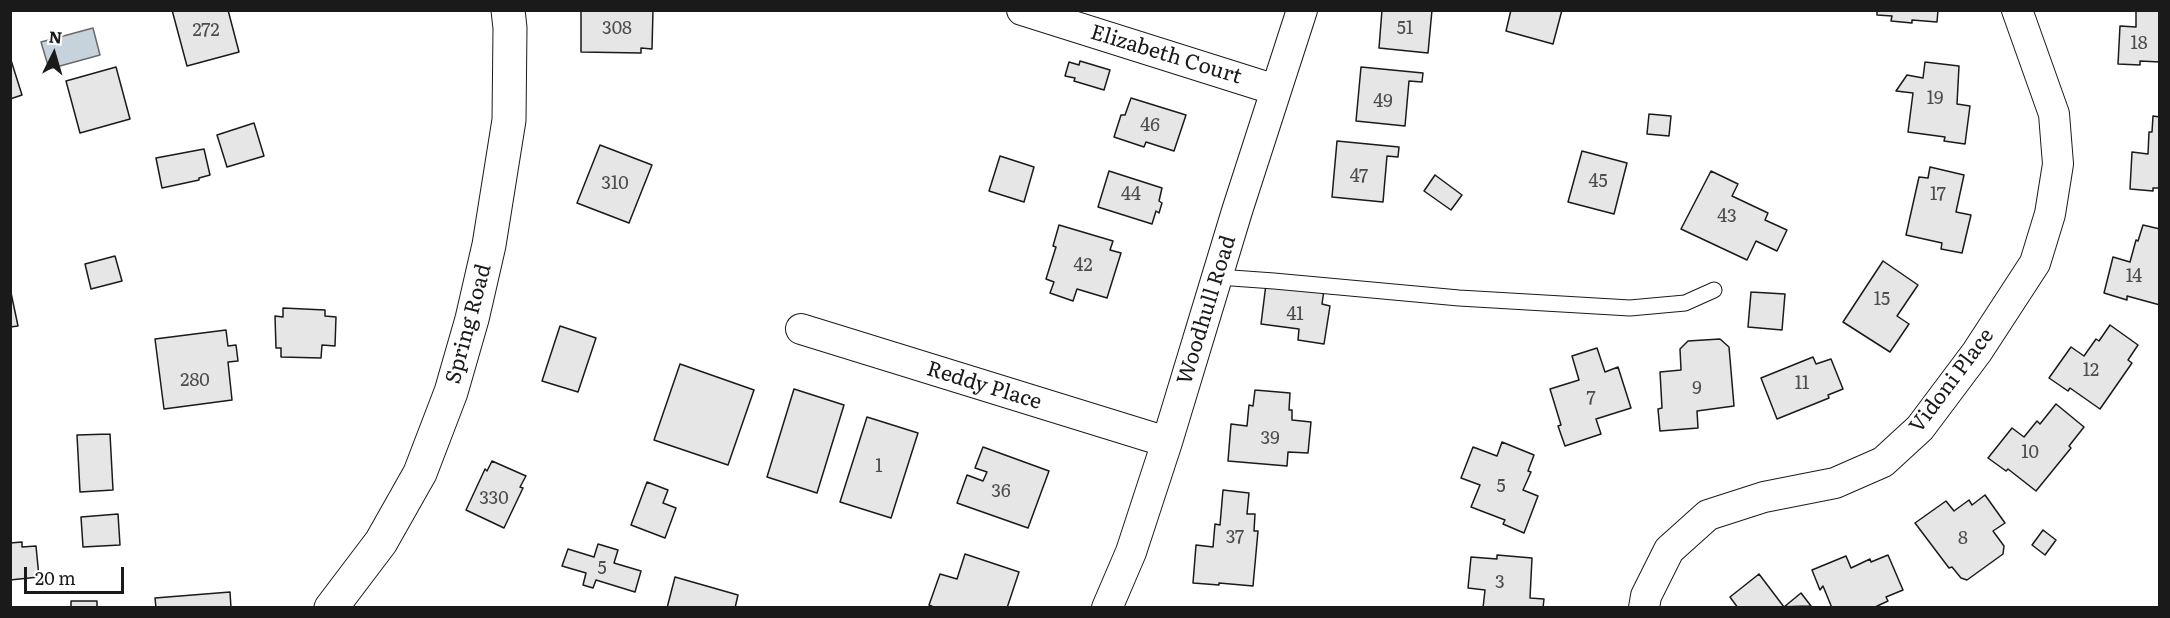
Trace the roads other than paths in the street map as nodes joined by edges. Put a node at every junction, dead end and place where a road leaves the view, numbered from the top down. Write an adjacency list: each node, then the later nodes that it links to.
1 (508, 10): 10 (main road, Spring Road)
2 (1022, 10): 5 (street, Elizabeth Court)
3 (1302, 10): 5 (street, Woodhull Road)
4 (2017, 10): 12 (street, Vidoni Place)
5 (1276, 90): 6 (street, Woodhull Road)
6 (1218, 278): 7 (lane); 9 (street, Woodhull Road)
7 (1714, 290)
8 (801, 328): 9 (street, Reddy Place)
9 (1167, 442): 11 (street, Woodhull Road)
10 (331, 608)
11 (1107, 608)
12 (1644, 608)

